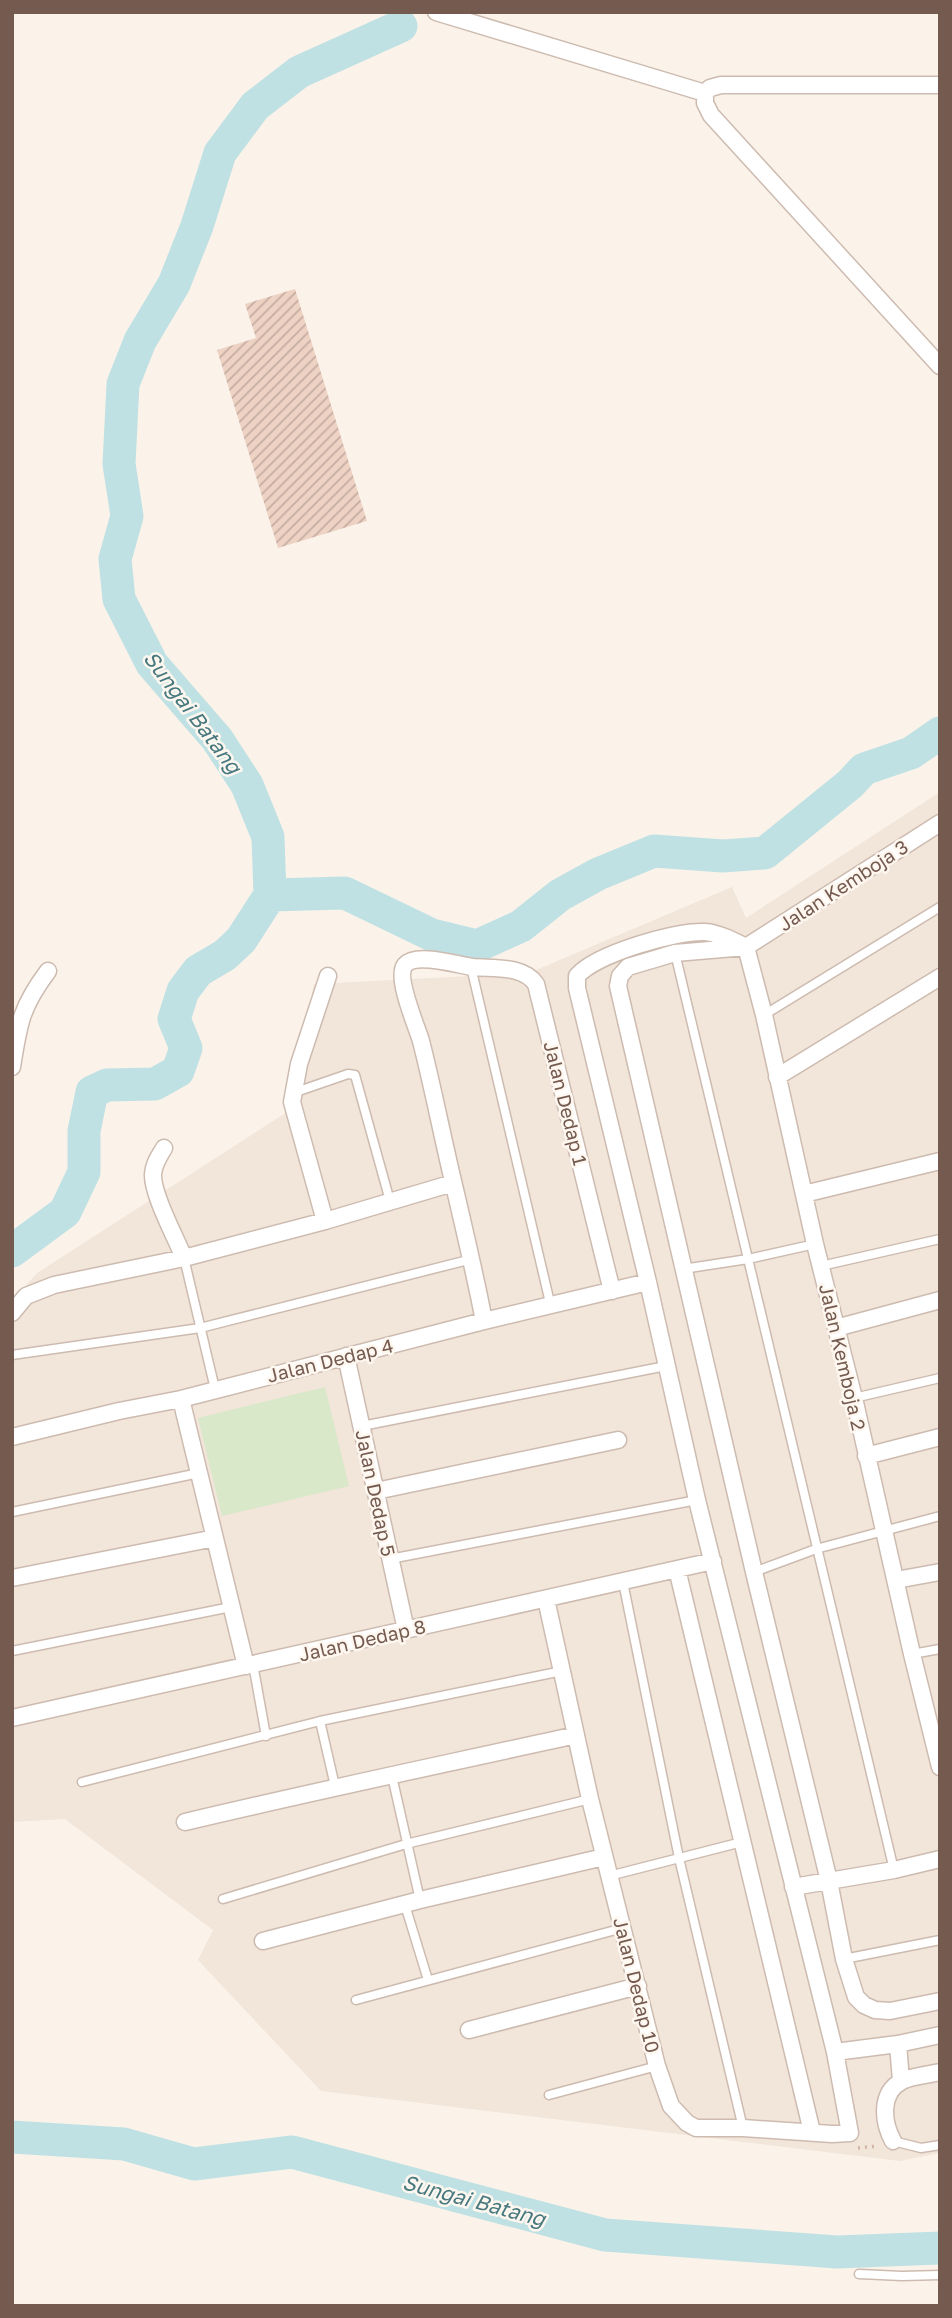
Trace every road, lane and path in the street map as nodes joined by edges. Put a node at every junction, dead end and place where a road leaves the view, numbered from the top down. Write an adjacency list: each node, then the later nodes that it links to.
1 (436, 12): 3 (street)
2 (940, 85): 3 (street)
3 (705, 93): 4 (street)
4 (940, 366)
5 (940, 824): 7 (street, Jalan Kemboja 3)
6 (940, 907): 13 (lane)
7 (746, 947): 8 (street); 13 (street, Jalan Kemboja 2); 30 (street)
8 (674, 953): 27 (lane); 29 (street)
9 (471, 967): 19 (street, Jalan Dedap 1); 31 (street, Jalan Dedap 1); 33 (lane)
10 (48, 971): 14 (street)
11 (328, 976): 16 (street)
12 (940, 977): 15 (street)
13 (764, 1014): 15 (street, Jalan Kemboja 2)
14 (12, 1067)
15 (777, 1077): 20 (street, Jalan Kemboja 2)
16 (293, 1093): 21 (lane); 22 (street)
17 (164, 1148): 25 (street)
18 (940, 1161): 20 (street)
19 (453, 1184): 21 (street); 26 (street)
20 (804, 1194): 24 (street, Jalan Kemboja 2)
21 (390, 1201): 22 (street)
22 (325, 1222): 25 (street)
23 (940, 1239): 28 (lane)
24 (815, 1244): 27 (lane); 28 (street, Jalan Kemboja 2)
25 (184, 1258): 34 (street); 36 (lane)
26 (472, 1259): 35 (street); 36 (lane)
27 (748, 1259): 29 (lane); 57 (lane)
28 (821, 1266): 37 (street, Jalan Kemboja 2)
29 (683, 1269): 61 (street)
30 (648, 1282): 31 (street, Jalan Dedap 4); 40 (street)
31 (612, 1290): 33 (street, Jalan Dedap 4)
32 (940, 1300): 37 (street)
33 (551, 1307): 35 (street, Jalan Dedap 4)
34 (12, 1314)
35 (484, 1321): 39 (street, Jalan Dedap 4)
36 (200, 1328): 38 (lane); 42 (lane)
37 (836, 1328): 43 (street, Jalan Kemboja 2)
38 (12, 1354)
39 (346, 1356): 42 (street, Jalan Dedap 4); 45 (street, Jalan Dedap 5)
40 (666, 1366): 45 (lane); 52 (street)
41 (940, 1378): 43 (lane)
42 (215, 1389): 44 (street, Jalan Dedap 4)
43 (854, 1398): 49 (street, Jalan Kemboja 2)
44 (181, 1399): 46 (street, Jalan Dedap 4); 50 (street)
45 (362, 1426): 51 (street, Jalan Dedap 5)
46 (12, 1437)
47 (940, 1437): 49 (street)
48 (618, 1440): 51 (street)
49 (866, 1456): 55 (street, Jalan Kemboja 2)
50 (199, 1473): 53 (lane); 56 (street)
51 (376, 1492): 58 (street, Jalan Dedap 5)
52 (697, 1500): 58 (lane); 59 (street)
53 (12, 1512)
54 (940, 1516): 55 (lane)
55 (884, 1531): 57 (lane); 64 (street, Jalan Kemboja 2)
56 (215, 1538): 63 (street); 67 (street)
57 (816, 1549): 61 (lane); 90 (lane)
58 (390, 1559): 68 (street, Jalan Dedap 5)
59 (713, 1562): 60 (street, Jalan Dedap 8); 93 (street)
60 (677, 1569): 65 (street, Jalan Dedap 8); 85 (street)
61 (754, 1572): 92 (street)
62 (940, 1572): 64 (street)
63 (12, 1578)
64 (896, 1580): 71 (street, Jalan Kemboja 2)
65 (623, 1581): 66 (street, Jalan Dedap 8); 88 (lane)
66 (546, 1598): 68 (street, Jalan Dedap 8); 73 (street, Jalan Dedap 10)
67 (231, 1607): 70 (lane); 72 (street)
68 (406, 1630): 72 (street, Jalan Dedap 8)
69 (940, 1649): 71 (lane)
70 (12, 1651)
71 (912, 1654): 74 (street, Jalan Kemboja 2)
72 (249, 1665): 75 (street, Jalan Dedap 8); 78 (lane)
73 (562, 1671): 76 (lane); 77 (street, Jalan Dedap 10)
74 (933, 1716): 79 (street, Jalan Kemboja 2)
75 (12, 1718)
76 (320, 1721): 78 (lane); 82 (lane)
77 (576, 1735): 80 (street); 83 (street, Jalan Dedap 10)
78 (266, 1736): 81 (lane)
79 (940, 1767)
80 (392, 1776): 82 (street); 86 (lane)
81 (82, 1783)
82 (335, 1786): 84 (street)
83 (590, 1798): 86 (lane); 87 (street, Jalan Dedap 10)
84 (185, 1822)
85 (743, 1842): 88 (lane); 113 (street)
86 (407, 1844): 94 (lane); 95 (lane)
87 (604, 1857): 91 (street, Jalan Dedap 10); 95 (street)
88 (679, 1858): 91 (lane); 112 (lane)
89 (940, 1859): 90 (street)
90 (894, 1870): 92 (street)
91 (610, 1876): 96 (street, Jalan Dedap 10)
92 (829, 1881): 93 (street); 99 (street)
93 (793, 1887): 107 (street)
94 (223, 1899)
95 (413, 1902): 98 (street); 100 (lane)
96 (623, 1928): 100 (lane); 101 (street, Jalan Dedap 10)
97 (940, 1940): 99 (lane)
98 (263, 1941)
99 (844, 1959): 103 (street)
100 (428, 1980): 102 (lane)
101 (638, 1986): 104 (street); 108 (street, Jalan Dedap 10)
102 (356, 2000)
103 (940, 2001)
104 (469, 2030)
105 (940, 2035): 106 (street)
106 (898, 2044): 107 (street); 110 (street)
107 (835, 2052): 114 (street)
108 (657, 2066): 111 (lane); 112 (street, Jalan Dedap 10)
109 (940, 2072): 110 (street)
110 (901, 2081): 115 (street)
111 (549, 2095)
112 (743, 2128): 113 (street, Jalan Dedap 10)
113 (811, 2132): 114 (street, Jalan Dedap 10)
114 (850, 2133): 115 (path)
115 (893, 2141): 116 (lane)
116 (940, 2145)
117 (859, 2274): 118 (lane)
118 (940, 2275)

